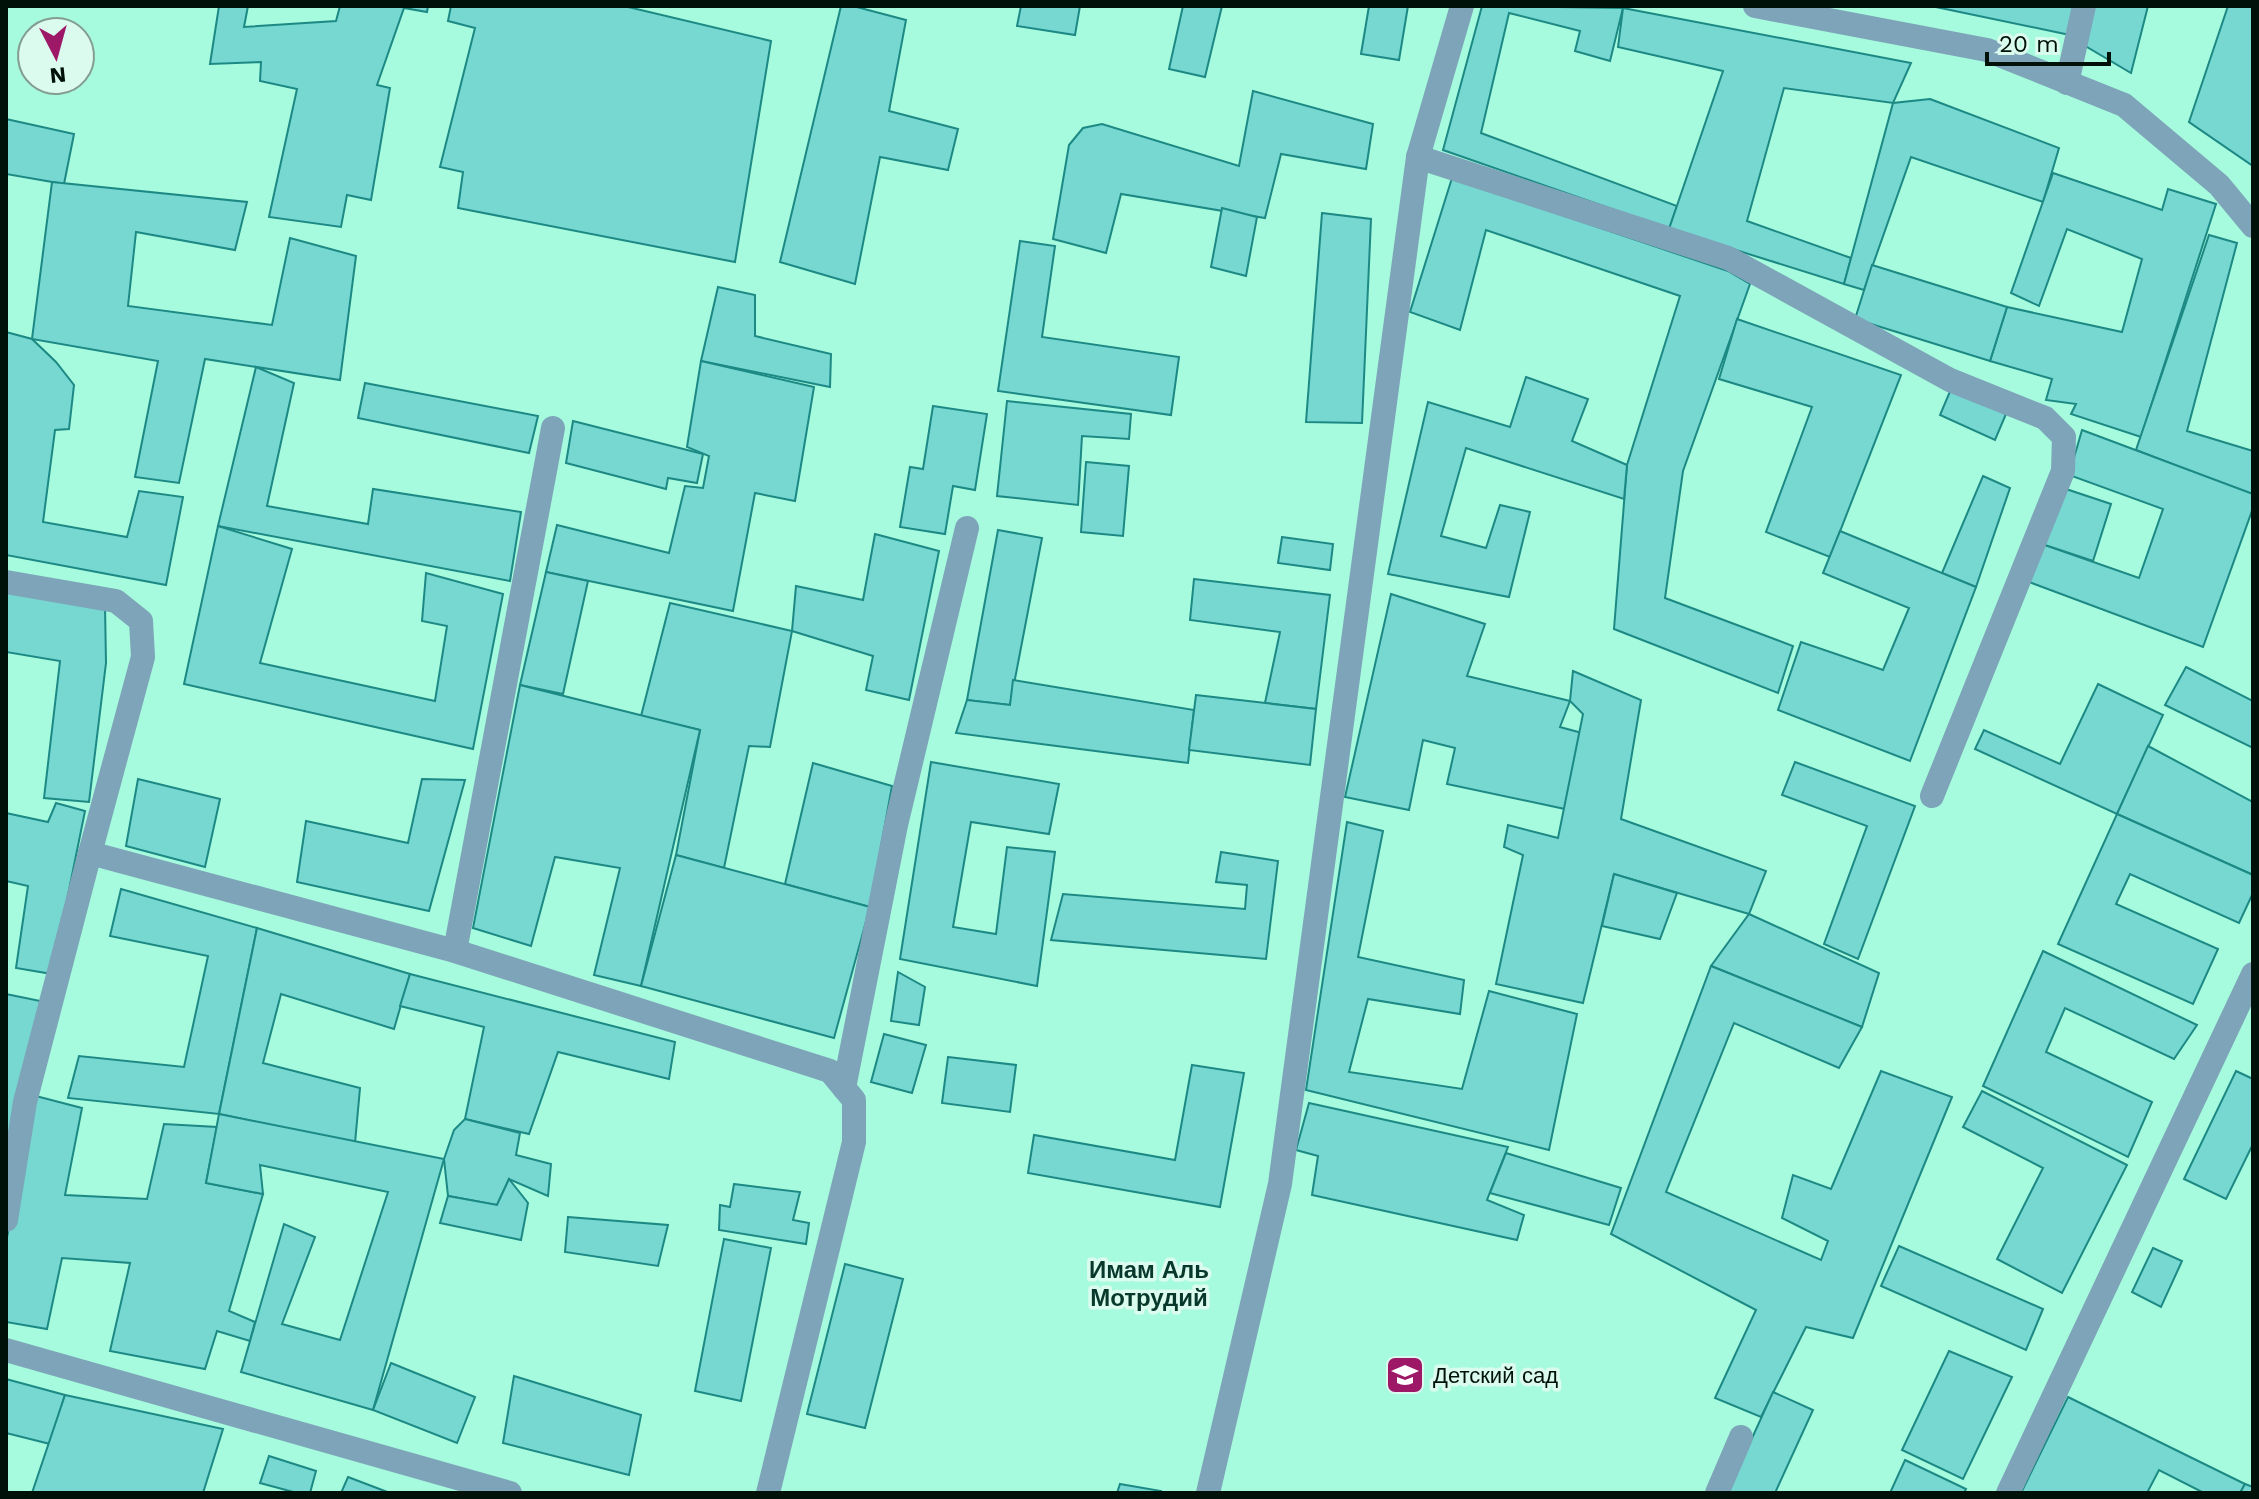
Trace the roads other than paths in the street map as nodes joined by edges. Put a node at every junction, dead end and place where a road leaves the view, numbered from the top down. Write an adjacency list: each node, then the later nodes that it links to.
1 (1462, 6): 5 (street)
2 (1755, 6): 4 (street)
3 (2084, 6): 4 (street)
4 (2067, 83): 6 (street)
5 (1418, 157): 10 (street); 20 (street)
6 (2253, 226)
7 (553, 428): 12 (street)
8 (967, 528): 14 (street)
9 (6, 582): 11 (street)
10 (1932, 796)
11 (90, 853): 12 (street); 15 (street)
12 (455, 951): 14 (street)
13 (2253, 974): 22 (street)
14 (844, 1088): 19 (street)
15 (6, 1220)
16 (6, 1350): 18 (street)
17 (1741, 1437): 21 (street)
18 (510, 1493)
19 (768, 1493)
20 (1208, 1493)
21 (1717, 1493)
22 (2008, 1493)

